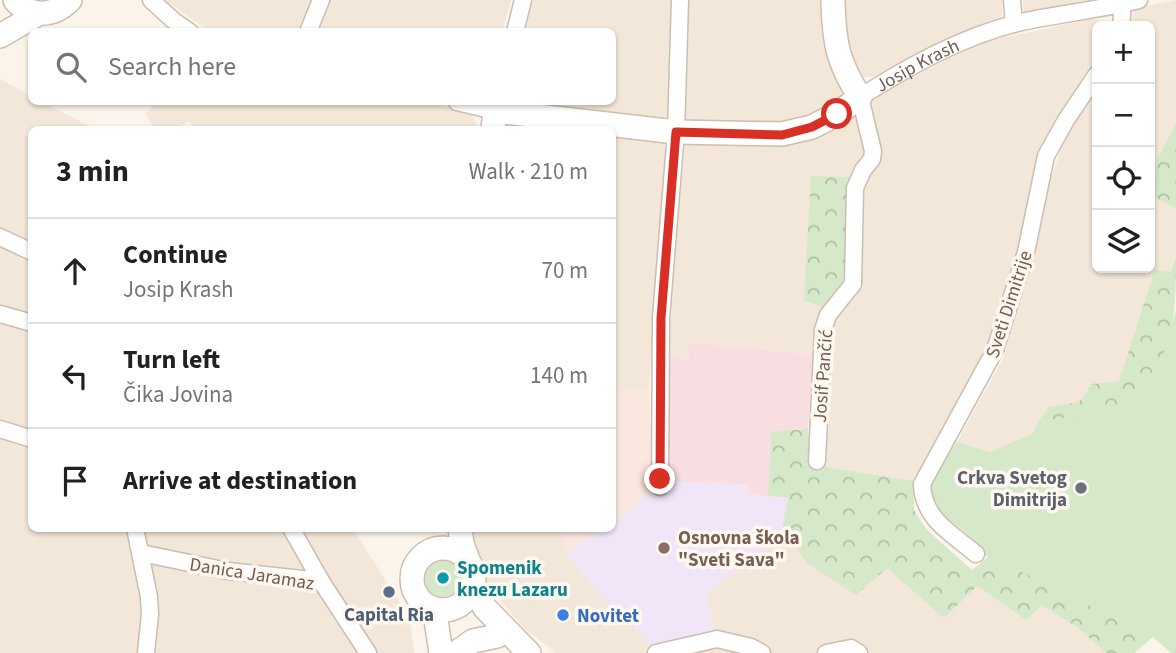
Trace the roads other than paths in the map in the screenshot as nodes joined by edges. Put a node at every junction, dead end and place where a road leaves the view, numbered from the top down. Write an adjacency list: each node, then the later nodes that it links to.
1 (5, 0): 12 (street)
2 (15, 0): 11 (street)
3 (70, 0): 11 (street)
4 (151, 0): 15 (street)
5 (321, 0): 16 (street)
6 (523, 0): 17 (street)
7 (680, 0): 25 (street)
8 (833, 0): 20 (street)
9 (1012, 0): 14 (street)
10 (1131, 2): 13 (street); 14 (street, Josip Krash)
11 (38, 14): 18 (street)
12 (0, 21)
13 (1123, 21)
14 (1014, 24): 20 (street, Josip Krash)
15 (184, 28)
16 (310, 28)
17 (515, 28)
18 (0, 36)
19 (1092, 81): 40 (street, Sveti Dimitrije)
20 (860, 97): 25 (street, Josip Krash); 32 (street, Josif Pančić)
21 (466, 105): 22 (street, Josip Krash)
22 (495, 114): 24 (street, Josip Krash)
23 (616, 126): 25 (street, Josip Krash)
24 (616, 126)
25 (676, 132): 33 (street)
26 (0, 237): 27 (street)
27 (28, 250)
28 (0, 314): 29 (street)
29 (28, 322)
30 (0, 429): 31 (street)
31 (28, 438)
32 (817, 461)
33 (660, 487)
34 (136, 532): 39 (street)
35 (293, 532): 42 (street)
36 (444, 532): 38 (street)
37 (460, 532): 41 (street)
38 (434, 549): 41 (street); 43 (street)
39 (141, 553): 42 (street, Danica Jaramaz); 45 (street)
40 (976, 554)
41 (468, 560): 43 (street)
42 (321, 581): 46 (street, Danica Jaramaz)
43 (453, 602): 44 (street); 47 (street); 48 (street); 49 (street)
44 (498, 636): 48 (street); 49 (street)
45 (146, 653)
46 (368, 653)
47 (441, 653)
48 (454, 653)
49 (527, 653)
50 (656, 653): 51 (street)
51 (762, 653)
52 (826, 653): 53 (street)
53 (859, 653)

